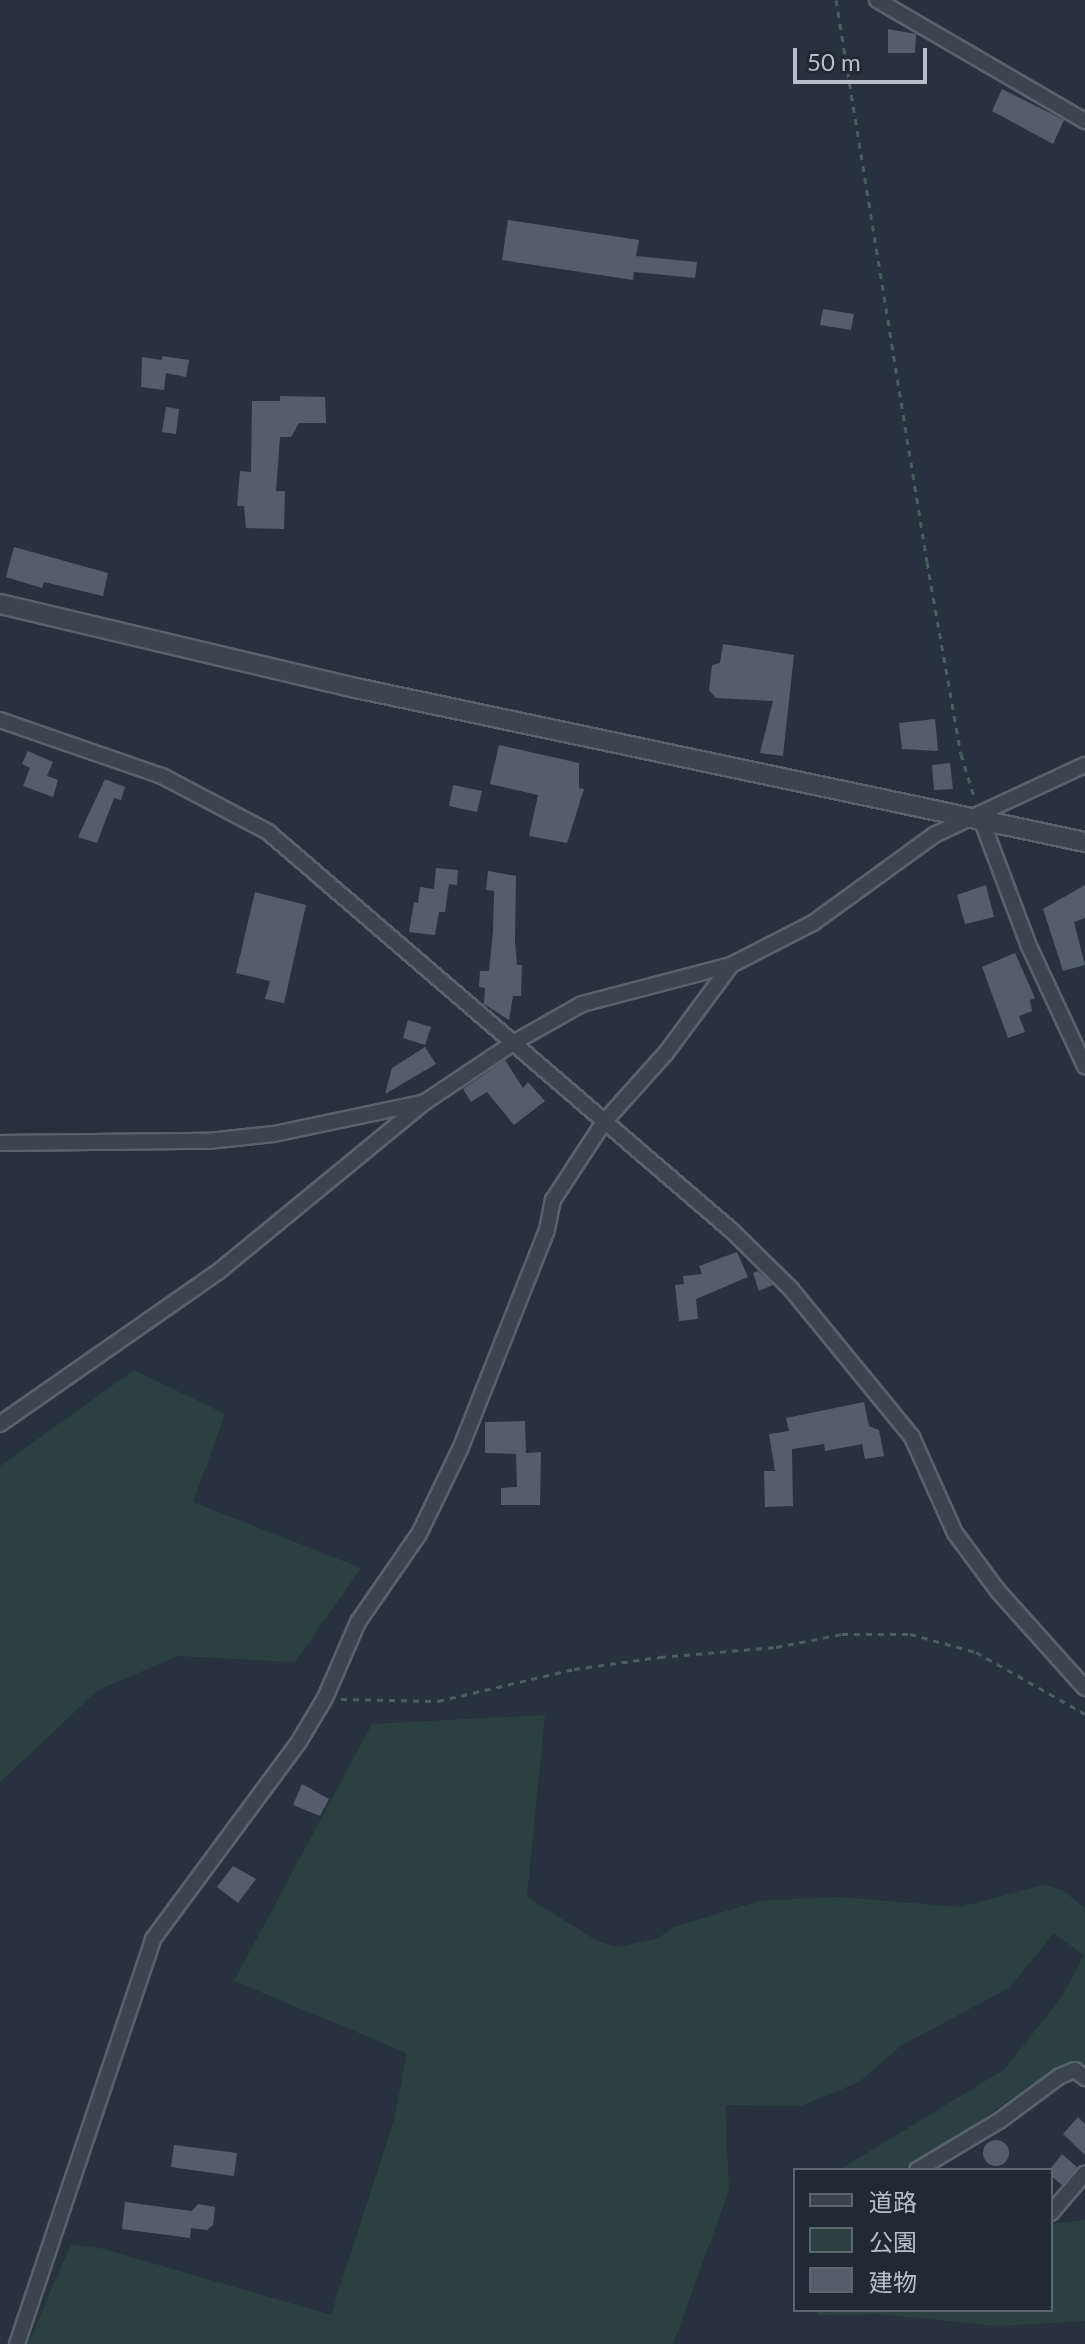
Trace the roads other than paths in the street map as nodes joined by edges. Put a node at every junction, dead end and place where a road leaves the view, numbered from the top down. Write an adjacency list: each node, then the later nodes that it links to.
1 (877, 0): 2 (street)
2 (1085, 121)
3 (0, 604): 6 (street)
4 (0, 720): 9 (street)
5 (1085, 765): 6 (street)
6 (980, 816): 7 (street); 8 (street); 10 (street)
7 (1085, 842)
8 (731, 965): 9 (street); 12 (street)
9 (513, 1043): 11 (street); 12 (street)
10 (1085, 1066)
11 (425, 1102): 13 (street); 14 (street)
12 (604, 1122): 15 (street); 20 (street)
13 (0, 1143)
14 (0, 1424)
15 (1085, 1688)
16 (1085, 2078): 17 (street)
17 (920, 2168)
18 (1085, 2173): 19 (street)
19 (1053, 2211)
20 (17, 2344)

